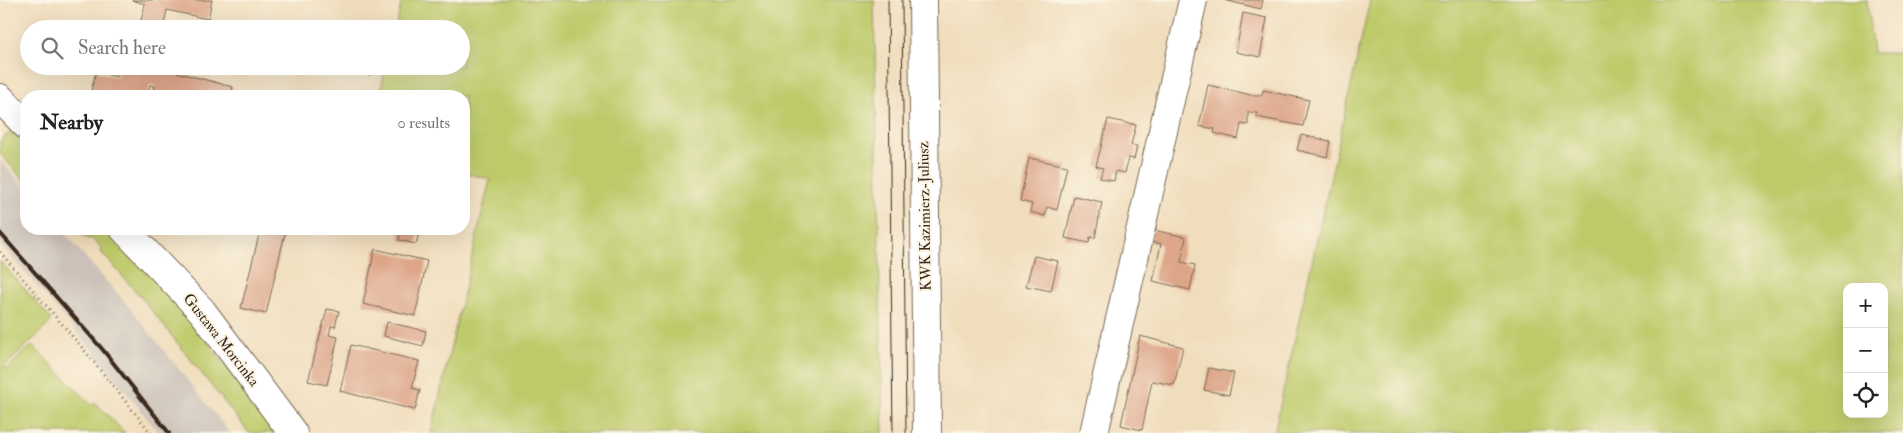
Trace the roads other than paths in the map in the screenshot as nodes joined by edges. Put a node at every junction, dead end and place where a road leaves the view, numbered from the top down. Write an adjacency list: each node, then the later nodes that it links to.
1 (923, 0): 7 (street, KWK Kazimierz-Juliusz)
2 (1193, 0): 8 (street)
3 (0, 98): 4 (street)
4 (20, 120)
5 (130, 235): 6 (street, Gustawa Morcinka)
6 (293, 433)
7 (927, 433)
8 (1094, 433)

